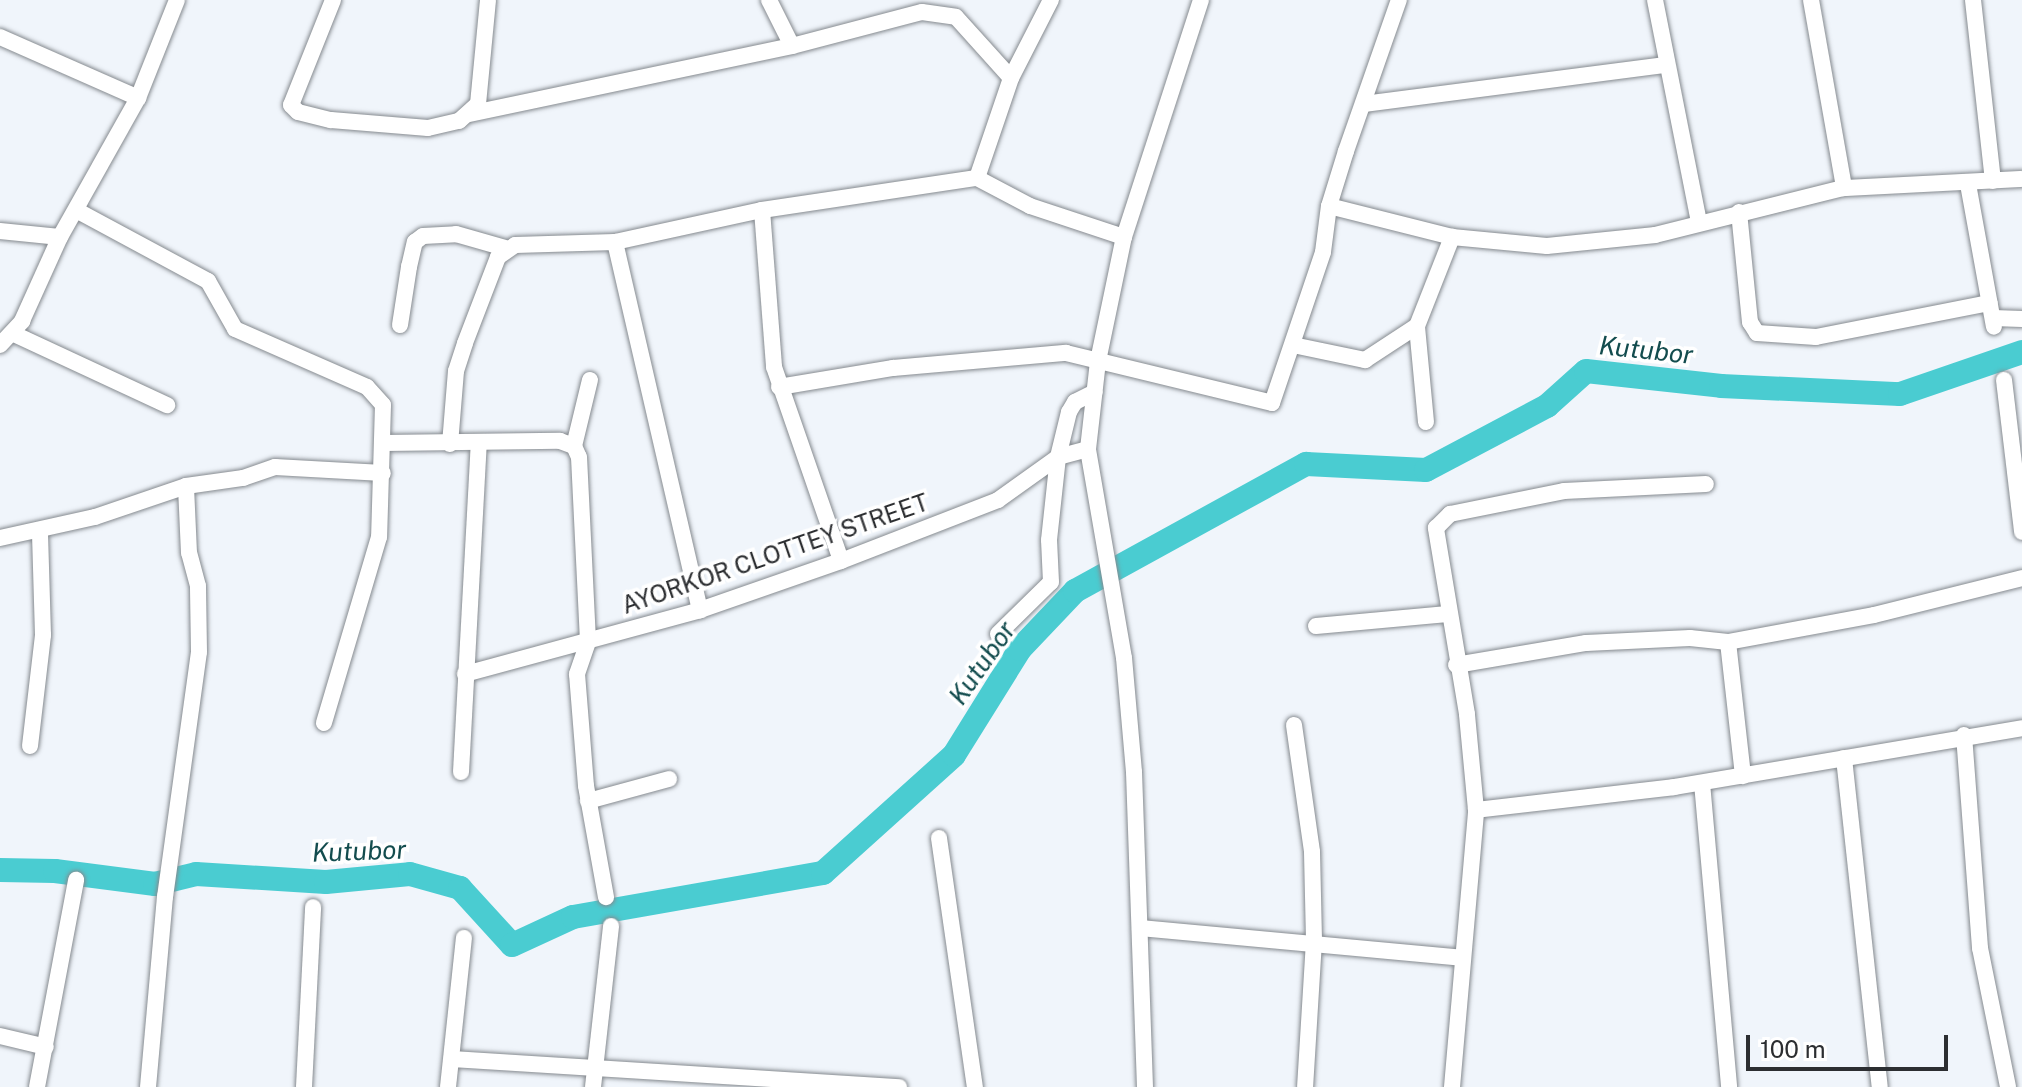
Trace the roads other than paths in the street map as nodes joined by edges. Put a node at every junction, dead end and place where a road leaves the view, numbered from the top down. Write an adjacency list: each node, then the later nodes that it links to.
1 (177, 0): 15 (street)
2 (333, 0): 17 (street)
3 (488, 0): 17 (street)
4 (769, 0): 12 (street)
5 (1051, 0): 14 (street)
6 (1201, 0): 30 (street)
7 (1399, 0): 16 (street)
8 (1655, 0): 13 (street)
9 (1811, 0): 22 (street)
10 (1973, 0): 20 (street)
11 (0, 37): 15 (street)
12 (792, 46): 14 (street); 17 (street)
13 (1665, 65): 16 (street); 27 (street)
14 (1011, 78): 18 (street)
15 (138, 98): 24 (street)
16 (1364, 104): 23 (street)
17 (469, 114)
18 (977, 178): 25 (street); 30 (street)
19 (2022, 179): 20 (street)
20 (1993, 181): 21 (street)
21 (1968, 184): 22 (street); 34 (street)
22 (1844, 188): 26 (street)
23 (1329, 206): 31 (street); 40 (street)
24 (76, 210): 29 (street); 48 (street)
25 (762, 210): 32 (street); 44 (street)
26 (1739, 212): 27 (street); 34 (street)
27 (1699, 223): 31 (street)
28 (0, 231): 29 (street)
29 (60, 237): 38 (street)
30 (1124, 237): 41 (street)
31 (1452, 237): 37 (street)
32 (615, 242): 33 (street); 62 (street)
33 (505, 248): 36 (street); 49 (street)
34 (1992, 316): 35 (street)
35 (2022, 319)
36 (400, 325)
37 (1417, 326): 40 (street); 47 (street)
38 (14, 334): 39 (street); 46 (street)
39 (0, 345)
40 (1293, 345): 41 (street)
41 (1098, 361): 44 (street); 45 (street)
42 (590, 380): 51 (street)
43 (2004, 380): 58 (street)
44 (779, 387): 60 (street)
45 (1095, 392): 52 (street); 53 (street)
46 (167, 405)
47 (1426, 422)
48 (384, 443): 49 (street); 54 (street)
49 (450, 444): 50 (street)
50 (479, 444): 51 (street); 69 (street)
51 (574, 446): 66 (street)
52 (1088, 449): 53 (street, AYORKOR CLOTTEY STREET); 87 (street)
53 (1058, 457): 60 (street, AYORKOR CLOTTEY STREET); 65 (street)
54 (383, 473): 56 (street); 70 (street)
55 (1706, 484): 63 (street)
56 (186, 486): 57 (street); 96 (street)
57 (40, 531): 59 (street); 74 (street)
58 (2022, 532)
59 (0, 538)
60 (841, 561): 62 (street, AYORKOR CLOTTEY STREET)
61 (2022, 578): 67 (street)
62 (700, 610): 66 (street, AYORKOR CLOTTEY STREET)
63 (1447, 614): 64 (street); 68 (street)
64 (1316, 626)
65 (998, 634)
66 (588, 642): 69 (street, AYORKOR CLOTTEY STREET); 80 (street)
67 (1728, 642): 68 (street); 77 (street)
68 (1456, 665): 81 (street)
69 (465, 674): 76 (street)
70 (324, 723)
71 (1294, 725): 89 (street)
72 (2022, 728): 73 (street)
73 (1964, 735): 75 (street); 107 (street)
74 (30, 746)
75 (1844, 758): 77 (street); 106 (street)
76 (461, 772)
77 (1743, 776): 79 (street)
78 (669, 779): 80 (street)
79 (1702, 783): 81 (street); 105 (street)
80 (588, 801): 84 (street)
81 (1476, 810): 90 (street)
82 (939, 838): 101 (street)
83 (76, 880): 92 (street)
84 (606, 897)
85 (313, 907): 97 (street)
86 (611, 926): 94 (street)
87 (1140, 928): 89 (street); 102 (street)
88 (464, 938): 93 (street)
89 (1314, 941): 90 (street); 103 (street)
90 (1462, 958): 104 (street)
91 (0, 1036): 92 (street)
92 (46, 1047): 95 (street)
93 (452, 1059): 94 (street); 98 (street)
94 (595, 1068): 99 (street); 100 (street)
95 (37, 1087)
96 (148, 1087)
97 (304, 1087)
98 (448, 1087)
99 (593, 1087)
100 (899, 1087)
101 (975, 1087)
102 (1145, 1087)
103 (1305, 1087)
104 (1452, 1087)
105 (1729, 1087)
106 (1880, 1087)
107 (2008, 1087)

